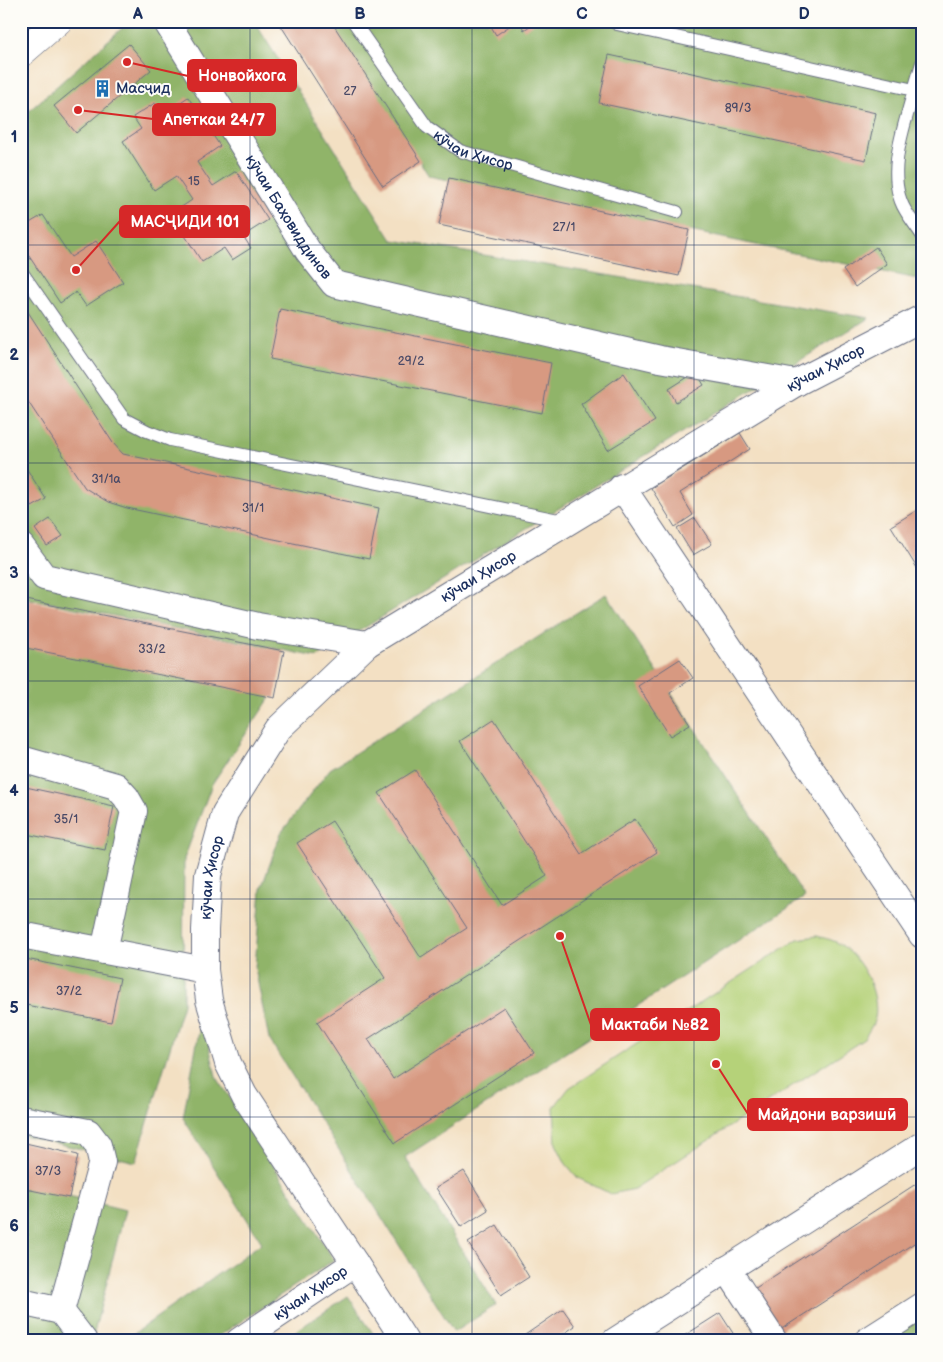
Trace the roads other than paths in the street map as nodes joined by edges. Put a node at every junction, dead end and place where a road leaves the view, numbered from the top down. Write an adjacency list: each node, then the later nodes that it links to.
1 (58, 21): 5 (street)
2 (166, 21): 12 (street, кӯчаи Баҳовиддинов)
3 (353, 21): 8 (lane, кӯчаи Ҳисор)
4 (613, 21): 7 (lane)
5 (21, 53)
6 (922, 63): 7 (lane)
7 (914, 90): 9 (lane)
8 (677, 212)
9 (922, 235)
10 (21, 271): 14 (lane)
11 (922, 318): 12 (street, кӯчаи Ҳисор)
12 (796, 383): 13 (street, кӯчаи Ҳисор)
13 (622, 487): 14 (street, кӯчаи Ҳисор); 18 (street)
14 (566, 522): 16 (street, кӯчаи Ҳисор)
15 (21, 546): 16 (street)
16 (367, 644): 22 (street, кӯчаи Ҳисор)
17 (21, 759): 21 (street)
18 (914, 905): 20 (street)
19 (21, 935): 21 (street)
20 (922, 935)
21 (104, 951): 22 (street)
22 (206, 970): 25 (street, кӯчаи Ҳисор)
23 (21, 1119): 29 (street)
24 (922, 1144): 26 (street)
25 (355, 1263): 31 (street, кӯчаи Ҳисор); 32 (street)
26 (727, 1269): 33 (street); 34 (street)
27 (21, 1302): 29 (street)
28 (922, 1306): 35 (street)
29 (61, 1311): 30 (street)
30 (84, 1341)
31 (239, 1341)
32 (405, 1341)
33 (615, 1341)
34 (774, 1341)
35 (867, 1341)

